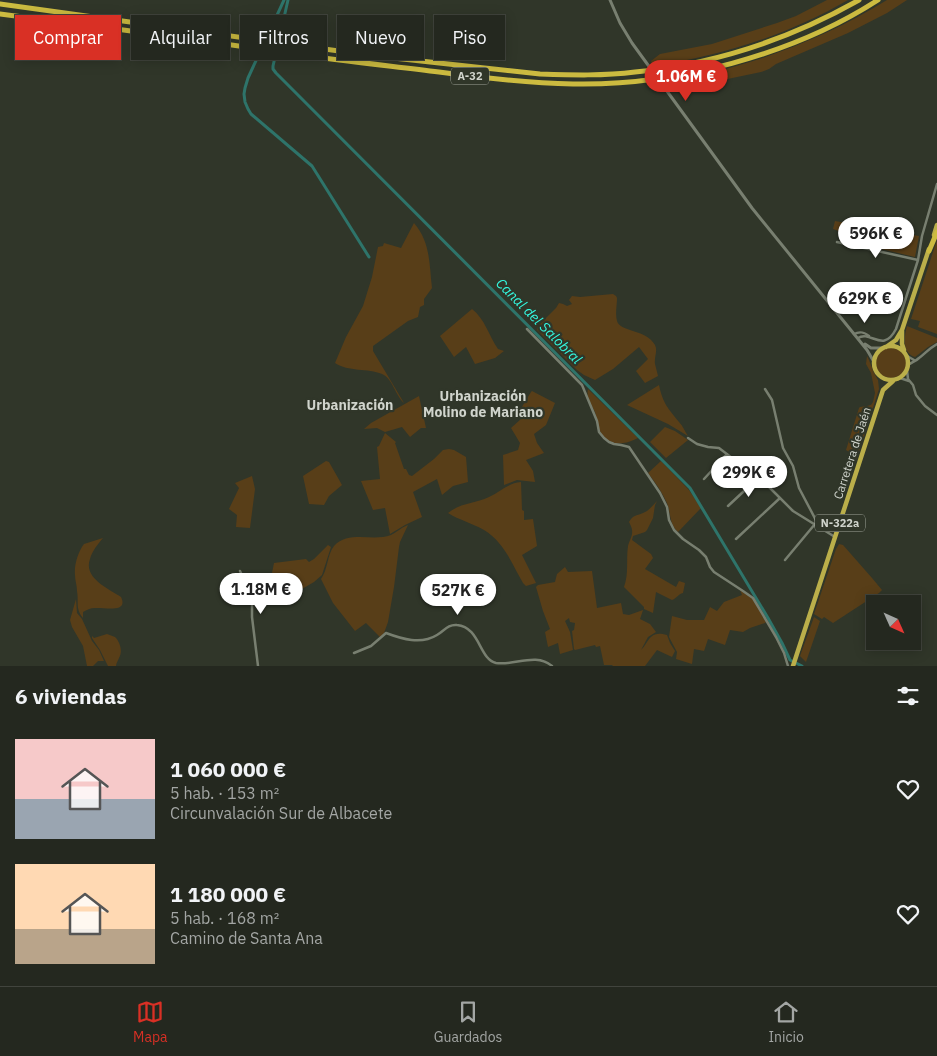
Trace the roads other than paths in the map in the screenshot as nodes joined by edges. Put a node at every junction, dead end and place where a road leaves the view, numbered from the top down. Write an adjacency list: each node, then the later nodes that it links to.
1 (610, 0): 14 (street)
2 (859, 0): 4 (highway, A-32)
3 (878, 0): 5 (highway, A-32)
4 (0, 4)
5 (0, 14)
6 (937, 184): 11 (street)
7 (937, 225): 10 (highway)
8 (937, 232): 10 (highway)
9 (838, 242): 11 (street)
10 (928, 251): 13 (highway)
11 (918, 260): 16 (street)
12 (527, 329): 46 (street)
13 (902, 330): 19 (highway); 20 (highway)
14 (854, 334): 15 (street); 16 (street)
15 (858, 338): 16 (street); 17 (street)
16 (872, 338)
17 (862, 342): 19 (street); 22 (street)
18 (937, 344): 21 (street)
19 (885, 347): 20 (highway); 22 (highway)
20 (906, 355): 21 (street); 23 (highway)
21 (916, 360): 23 (street)
22 (874, 362): 24 (highway)
23 (908, 367): 25 (highway, N-322a); 27 (street)
24 (877, 374): 26 (highway); 29 (highway)
25 (900, 378): 26 (highway, N-322a); 27 (street)
26 (893, 381): 29 (highway, Carretera de Jaén / N-322a)
27 (910, 382): 30 (street)
28 (765, 389): 38 (street)
29 (883, 390): 39 (highway, Carretera de Jaén / N-322a)
30 (937, 415)
31 (688, 438): 32 (street)
32 (727, 454): 33 (street); 34 (street)
33 (704, 478)
34 (758, 478): 35 (street); 36 (street)
35 (780, 498): 37 (street); 40 (street)
36 (728, 506)
37 (815, 524): 38 (street); 41 (street)
38 (820, 528): 39 (street)
39 (835, 537): 47 (highway, Carretera de Jaén / N-322a)
40 (736, 540)
41 (784, 560)
42 (240, 571): 44 (street)
43 (354, 653): 45 (street)
44 (258, 666)
45 (552, 666)
46 (788, 666)
47 (793, 666)

